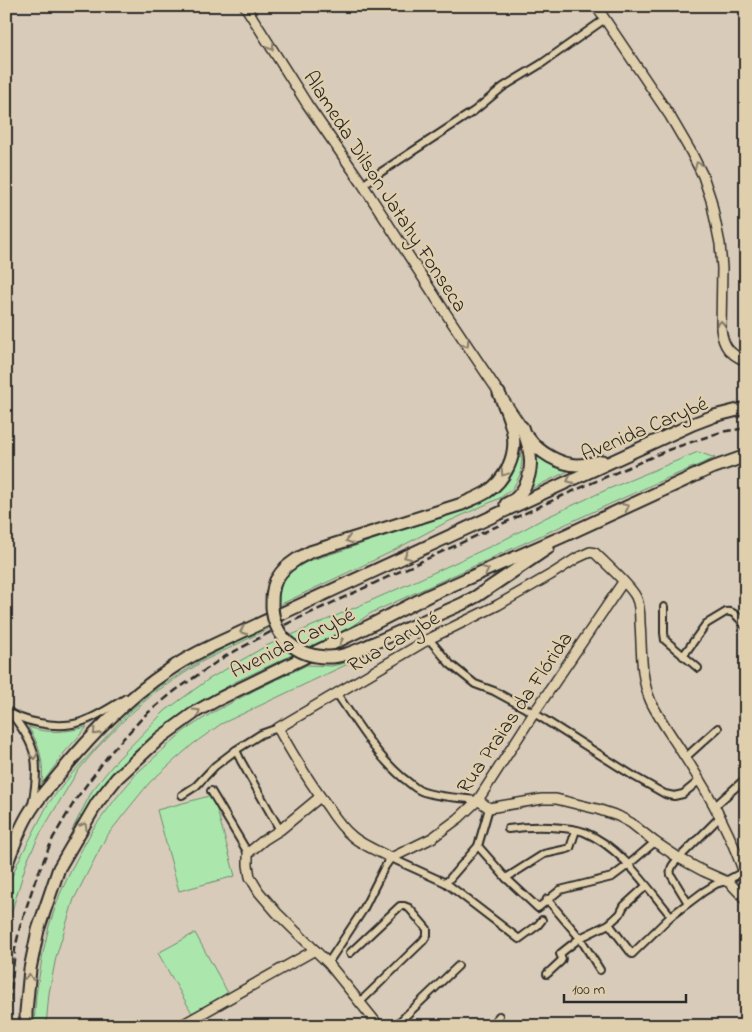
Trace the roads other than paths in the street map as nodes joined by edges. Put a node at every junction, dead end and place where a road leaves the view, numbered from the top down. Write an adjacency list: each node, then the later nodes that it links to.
1 (245, 6): 4 (street, Alameda Dilson Jatahy Fonseca, one-way to 4)
2 (596, 6): 3 (street)
3 (605, 19): 4 (street); 5 (street, one-way to 3)
4 (363, 186): 6 (street, Alameda Dilson Jatahy Fonseca, one-way to 6)
5 (746, 361)
6 (499, 393): 8 (highway)
7 (746, 408): 9 (highway, Avenida Carybé)
8 (517, 427): 9 (highway); 13 (highway, one-way to 13, bridge); 14 (highway)
9 (646, 445): 14 (highway, Avenida Carybé, one-way to 14)
10 (746, 456): 12 (highway, Avenida Carybé)
11 (746, 465): 12 (highway)
12 (709, 468): 13 (highway, Avenida Carybé, one-way to 12)
13 (566, 535): 69 (highway, Avenida Carybé, one-way to 13)
14 (424, 549): 21 (highway, Avenida Carybé, one-way to 21)
15 (623, 582): 18 (street, Rua Carybé); 24 (street, Rua Praias da Flórida); 28 (street)
16 (664, 606): 19 (street)
17 (746, 627): 19 (street)
18 (429, 639): 22 (street, Rua Carybé); 24 (street)
19 (683, 656): 20 (street)
20 (698, 668)
21 (152, 682): 23 (street); 37 (highway, Avenida Carybé, one-way to 37)
22 (337, 694): 25 (street, Rua Carybé); 34 (street)
23 (9, 712): 37 (street, one-way to 37)
24 (534, 713): 30 (street); 34 (street, Rua Praias da Flórida)
25 (278, 728): 27 (street, Rua Carybé); 33 (street)
26 (718, 728): 28 (street)
27 (236, 750): 32 (street, Rua Carybé); 40 (street)
28 (686, 758): 30 (street)
29 (746, 778): 35 (street)
30 (700, 780): 35 (street)
31 (211, 791): 44 (street)
32 (182, 795)
33 (320, 797): 40 (street); 45 (street)
34 (478, 800): 36 (street); 45 (street, Rua Praias da Flórida)
35 (715, 806): 38 (street)
36 (489, 808): 42 (street); 43 (street)
37 (31, 811): 48 (highway, Avenida Carybé)
38 (720, 816): 46 (street); 49 (street)
39 (508, 829): 41 (street)
40 (280, 830): 44 (street)
41 (576, 830): 47 (street); 50 (street)
42 (655, 842): 46 (street); 47 (street)
43 (478, 846): 50 (street); 52 (street)
44 (248, 854): 61 (street)
45 (390, 858): 52 (street); 63 (street)
46 (679, 858): 51 (street); 56 (street)
47 (628, 865): 53 (street); 54 (street)
48 (6, 866)
49 (745, 876): 51 (street)
50 (506, 878): 54 (street)
51 (726, 881): 55 (street); 56 (street)
52 (446, 884): 58 (street)
53 (646, 886): 57 (street); 59 (street)
54 (547, 899): 60 (street)
55 (746, 900)
56 (688, 903): 57 (street)
57 (671, 916): 59 (street)
58 (542, 920)
59 (609, 924): 60 (street)
60 (580, 938): 65 (street); 66 (street)
61 (315, 950): 63 (street); 70 (street)
62 (350, 953): 67 (street)
63 (328, 964): 67 (street)
64 (458, 966): 72 (street)
65 (600, 970)
66 (547, 974)
67 (360, 1002): 71 (street)
68 (499, 1016): 73 (street)
69 (26, 1026)
70 (180, 1026)
71 (379, 1026)
72 (395, 1026)
73 (490, 1026)

